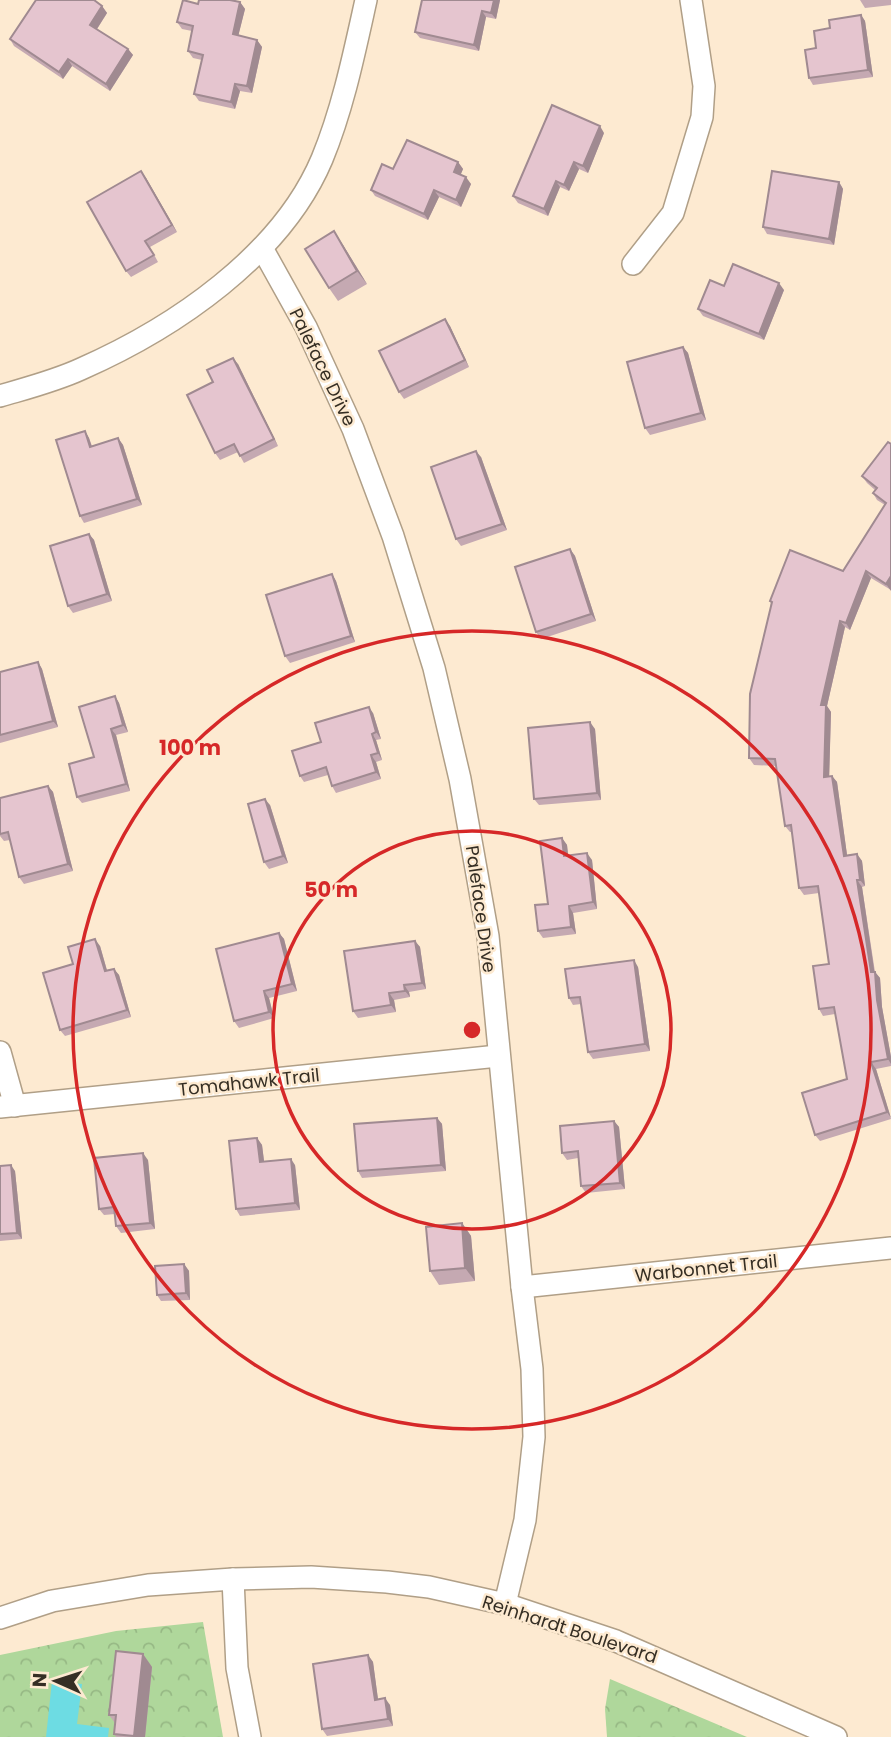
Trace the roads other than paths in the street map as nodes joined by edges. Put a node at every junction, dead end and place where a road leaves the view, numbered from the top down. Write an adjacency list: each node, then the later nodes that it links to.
1 (366, 0): 3 (street)
2 (691, 0): 4 (street)
3 (262, 248): 5 (street); 7 (street, Paleface Drive)
4 (634, 264)
5 (0, 396)
6 (0, 1052): 8 (street)
7 (498, 1056): 8 (street, Tomahawk Trail); 10 (street, Paleface Drive)
8 (7, 1106)
9 (891, 1248): 10 (street, Warbonnet Trail)
10 (522, 1287): 12 (street, Paleface Drive)
11 (233, 1579): 12 (street, Reinhardt Boulevard); 13 (street, Reinhardt Boulevard); 14 (street)
12 (505, 1604): 15 (street, Reinhardt Boulevard)
13 (0, 1618)
14 (250, 1737)
15 (836, 1737)

